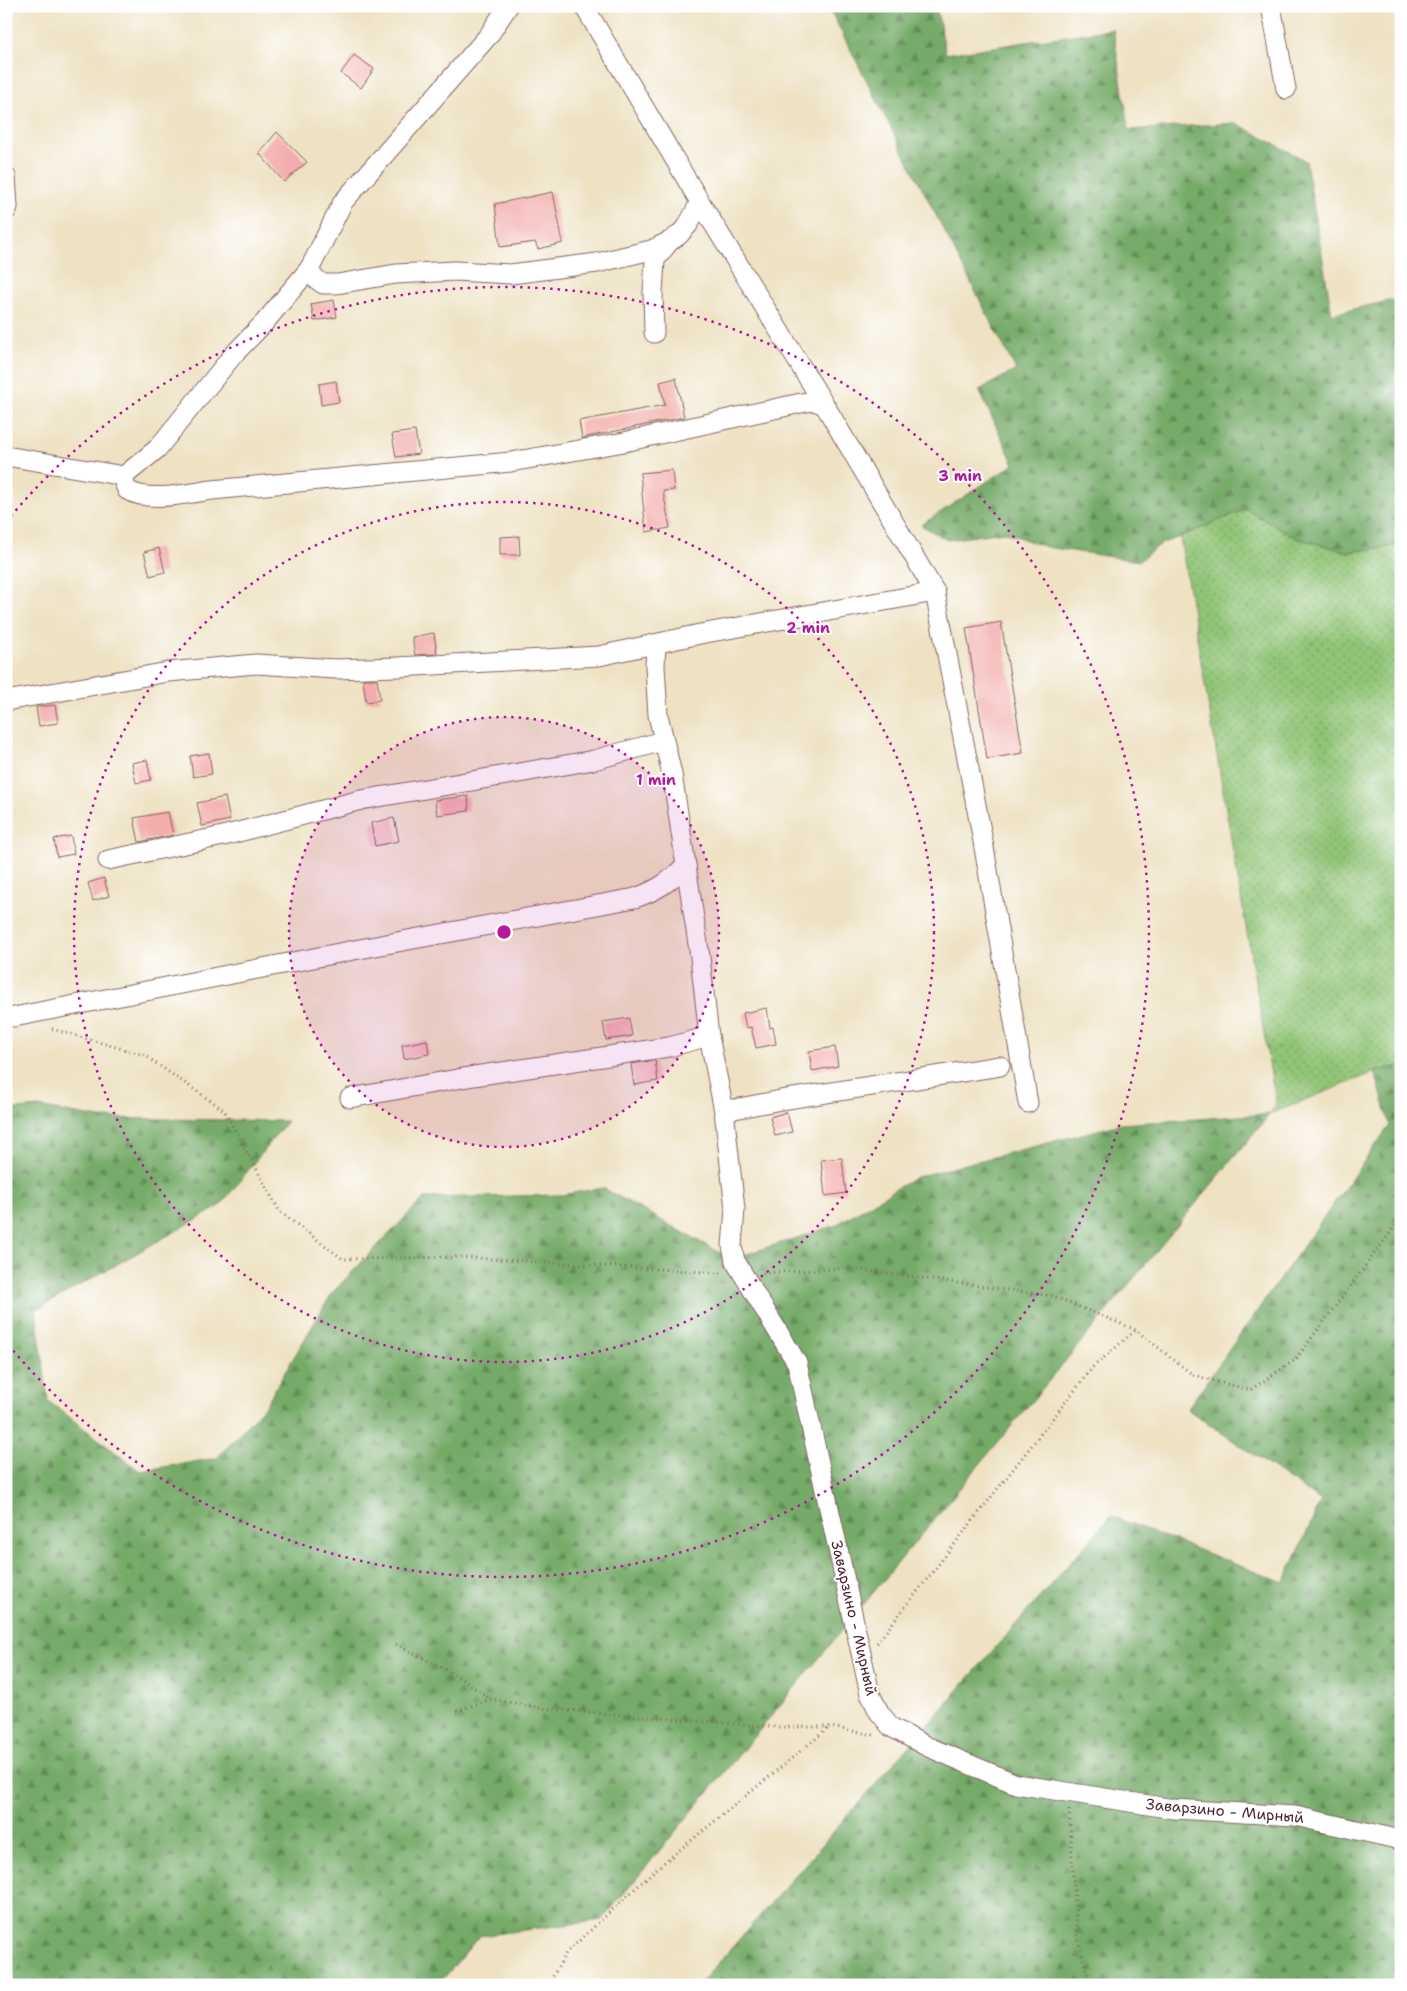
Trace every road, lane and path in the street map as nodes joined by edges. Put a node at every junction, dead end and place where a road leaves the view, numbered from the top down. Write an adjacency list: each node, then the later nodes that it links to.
1 (508, 6): 9 (street)
2 (584, 6): 6 (street)
3 (1271, 6): 4 (street)
4 (1286, 89)
5 (6, 177): 7 (street)
6 (700, 202): 8 (street); 11 (street)
7 (6, 211)
8 (670, 241): 9 (street); 10 (street)
9 (310, 268): 13 (street)
10 (654, 333)
11 (824, 404): 13 (street); 14 (street)
12 (6, 456): 13 (street)
13 (124, 476)
14 (937, 596): 15 (street); 25 (street)
15 (656, 644): 16 (street); 17 (street, Заварзино - Мирный)
16 (6, 701)
17 (663, 741): 18 (street); 19 (street, Заварзино - Мирный)
18 (108, 860)
19 (686, 865): 20 (street); 22 (street, Заварзино - Мирный)
20 (14, 1018)
21 (51, 1028): 28 (path)
22 (709, 1036): 24 (street); 26 (street, Заварзино - Мирный)
23 (1000, 1066): 26 (street)
24 (350, 1098)
25 (1028, 1103)
26 (724, 1111): 28 (street, Заварзино - Мирный)
27 (1401, 1218): 29 (path)
28 (743, 1274): 29 (path); 31 (street, Заварзино - Мирный)
29 (1136, 1330): 31 (path)
30 (396, 1644): 32 (path)
31 (863, 1662): 36 (street, Заварзино - Мирный)
32 (491, 1700): 33 (path); 34 (path)
33 (458, 1711)
34 (831, 1727): 35 (path); 38 (path)
35 (878, 1736)
36 (1068, 1792): 37 (street, Заварзино - Мирный); 39 (path)
37 (1401, 1840)
38 (548, 1985)
39 (1090, 1985)

